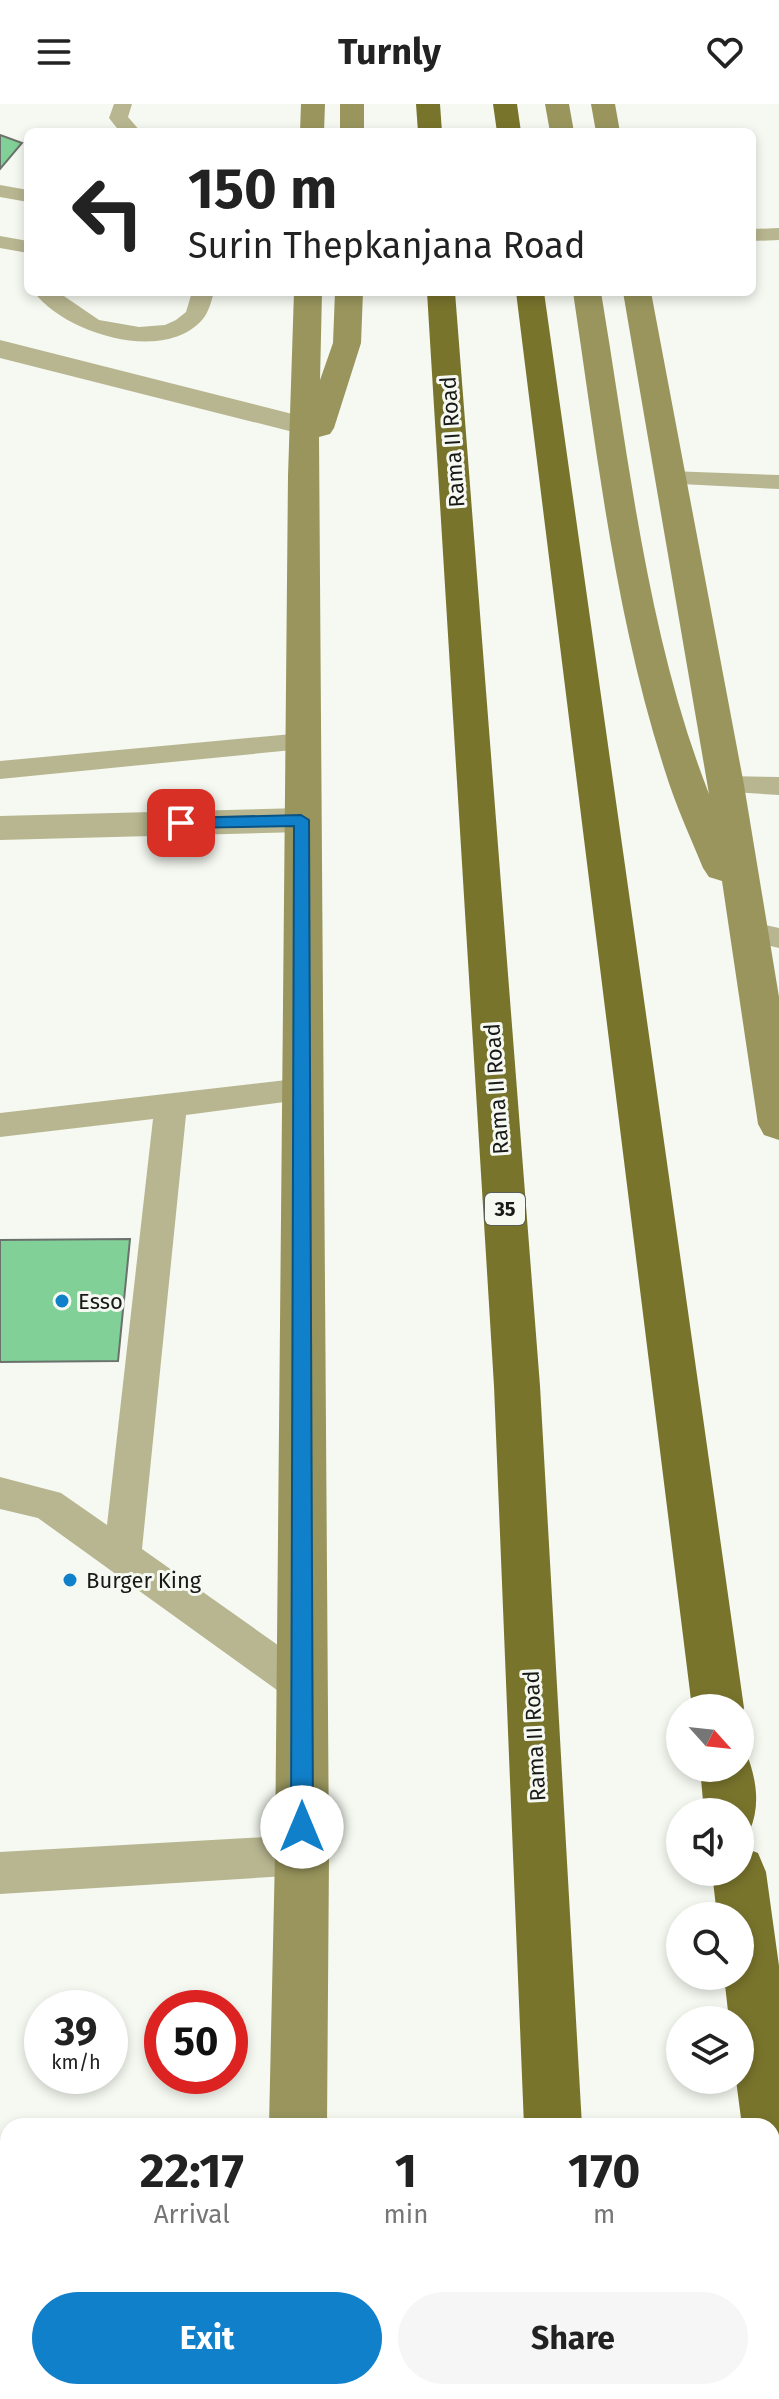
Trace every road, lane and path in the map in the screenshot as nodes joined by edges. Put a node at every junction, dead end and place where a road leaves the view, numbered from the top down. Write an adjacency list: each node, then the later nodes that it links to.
1 (123, 104): 8 (lane)
2 (313, 104): 9 (main road)
3 (352, 104): 10 (main road)
4 (428, 104): 11 (highway)
5 (505, 104): 12 (highway)
6 (557, 104): 13 (main road)
7 (603, 104): 14 (main road)
8 (127, 128)
9 (312, 128)
10 (352, 128)
11 (430, 128)
12 (508, 128)
13 (561, 128)
14 (607, 128)
15 (0, 191): 16 (lane)
16 (24, 195)
17 (779, 234): 18 (lane)
18 (756, 235)
19 (0, 242): 20 (lane)
20 (24, 246)
21 (50, 296): 22 (lane)
22 (201, 296)
23 (308, 296): 30 (main road)
24 (349, 296): 31 (main road)
25 (441, 296): 53 (highway, Rama II Road / 35)
26 (531, 296): 48 (highway)
27 (588, 296): 40 (main road)
28 (638, 296): 32 (main road)
29 (0, 349): 30 (street)
30 (305, 426): 31 (main road)
31 (303, 476): 34 (main road)
32 (669, 478): 33 (lane); 36 (main road)
33 (779, 482)
34 (303, 742): 35 (lane); 38 (main road)
35 (0, 770)
36 (726, 785): 37 (lane); 40 (main road)
37 (779, 786)
38 (301, 820): 39 (street); 41 (main road)
39 (0, 828)
40 (763, 934): 43 (main road)
41 (304, 1090): 42 (lane); 47 (main road)
42 (171, 1106): 44 (lane); 46 (lane)
43 (779, 1124)
44 (0, 1125)
45 (0, 1493): 46 (lane)
46 (122, 1559): 47 (lane)
47 (302, 1685): 49 (main road)
48 (716, 1694)
49 (302, 1855): 50 (lane); 52 (main road)
50 (0, 1873)
51 (741, 1886): 54 (highway)
52 (298, 2118)
53 (553, 2118)
54 (770, 2118)

